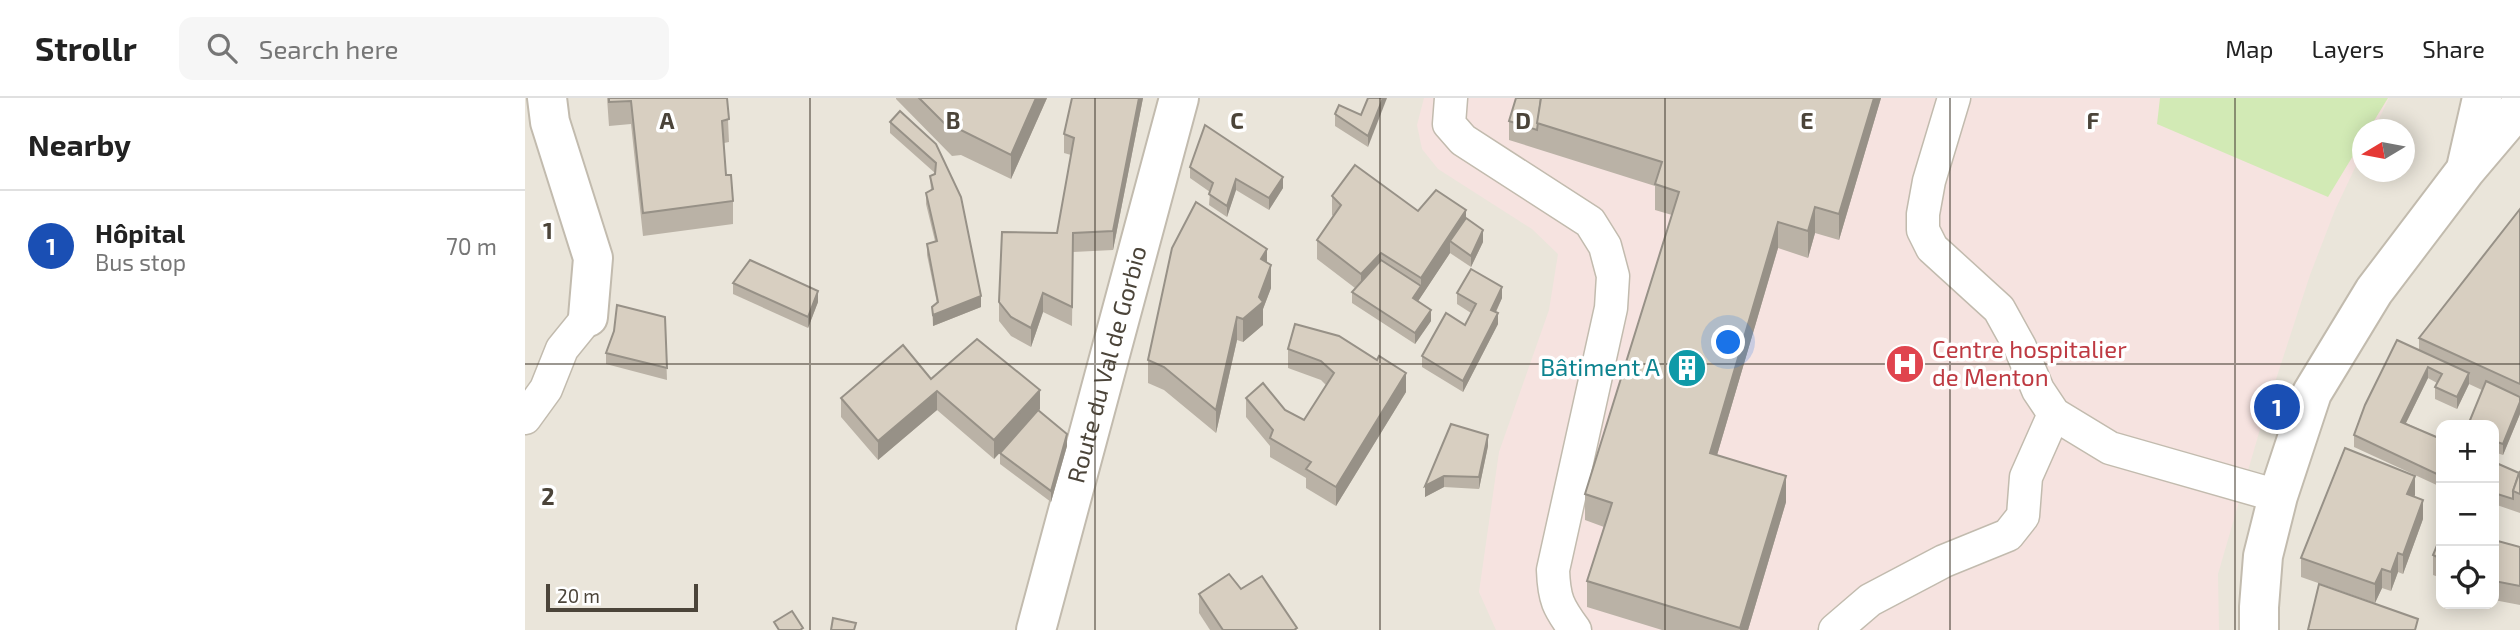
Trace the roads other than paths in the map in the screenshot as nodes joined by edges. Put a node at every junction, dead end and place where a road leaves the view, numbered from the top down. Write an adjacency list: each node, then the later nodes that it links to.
1 (547, 98): 8 (street)
2 (1179, 98): 12 (street, Route du Val de Gorbio)
3 (1451, 98): 13 (lane)
4 (1954, 98): 9 (lane)
5 (2482, 98): 7 (street)
6 (2520, 106): 7 (street)
7 (2465, 171): 11 (street)
8 (587, 317): 10 (lane)
9 (2054, 414): 11 (lane); 14 (lane)
10 (525, 418)
11 (2278, 496): 15 (street)
12 (1035, 630)
13 (1575, 630)
14 (1835, 630)
15 (2259, 630)

